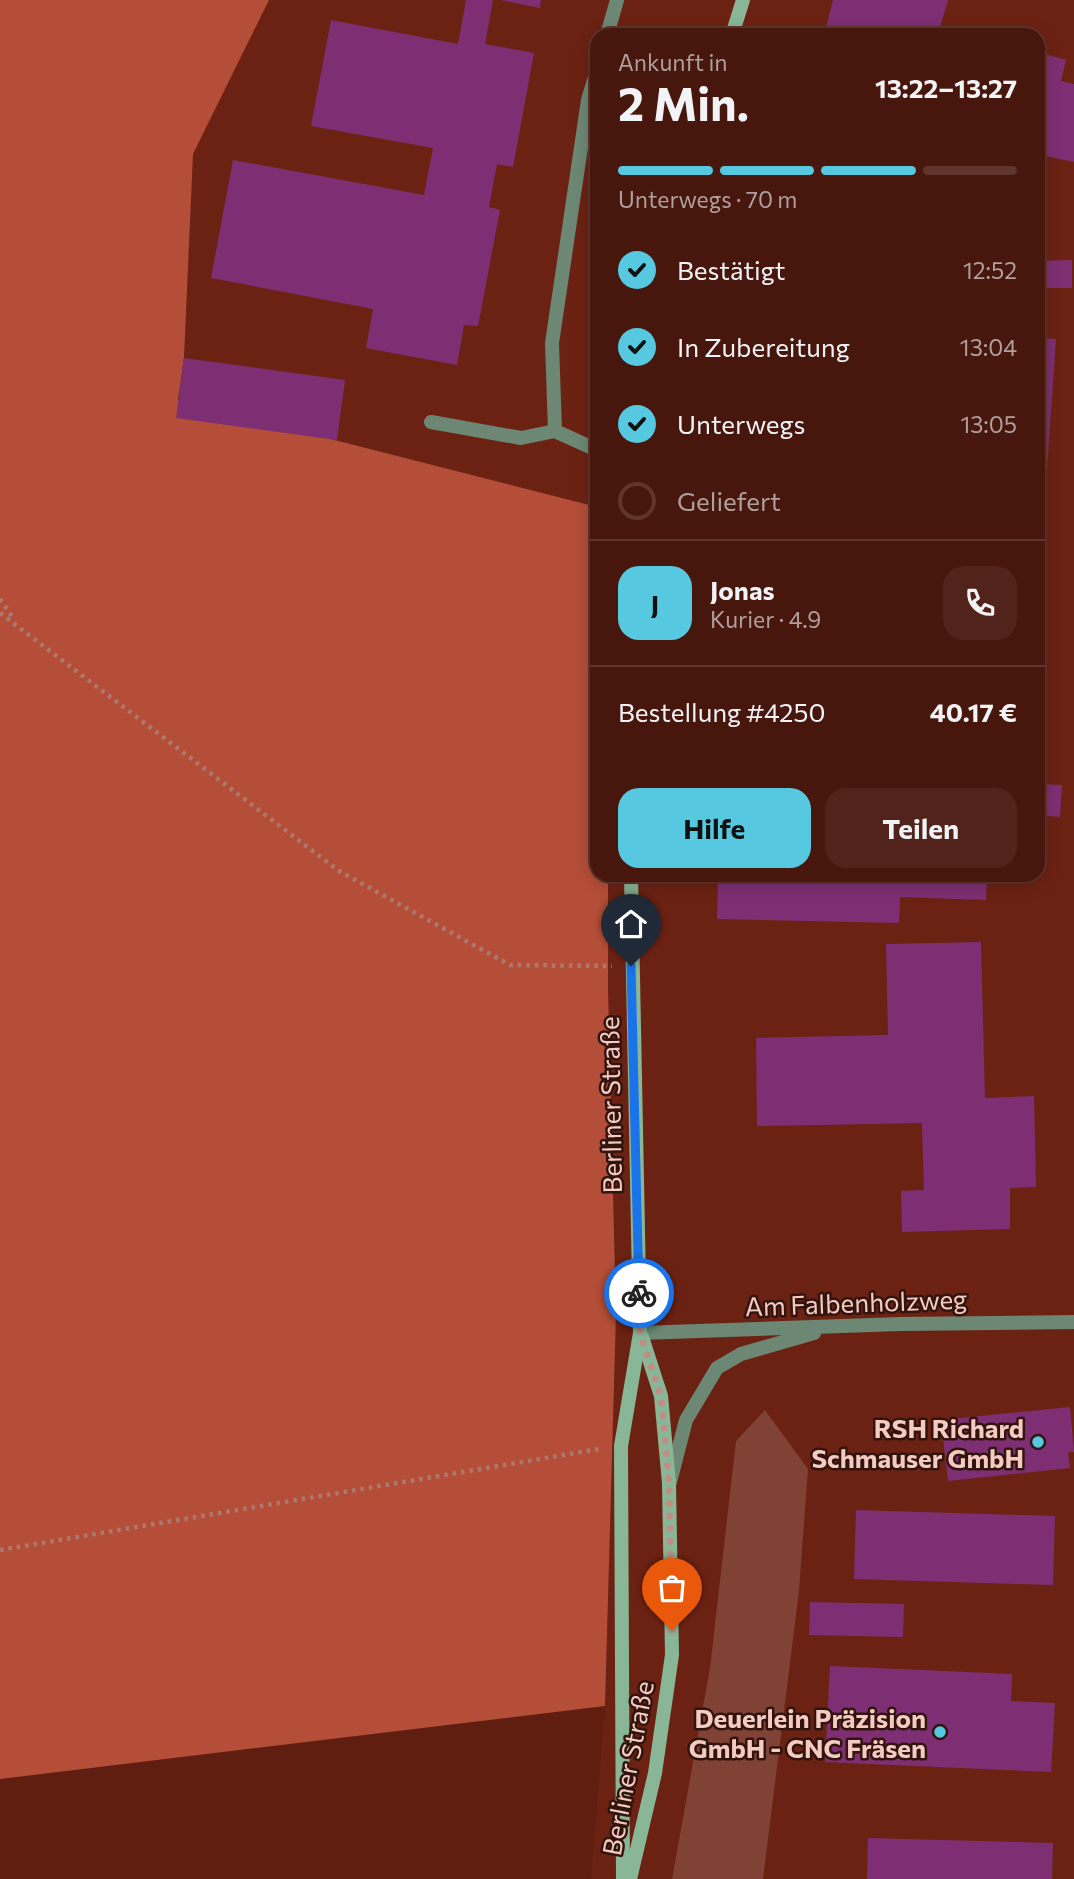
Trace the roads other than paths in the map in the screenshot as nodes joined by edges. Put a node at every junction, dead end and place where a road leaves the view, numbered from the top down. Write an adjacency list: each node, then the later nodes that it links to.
1 (617, 0): 3 (street)
2 (743, 0): 4 (main road)
3 (609, 28)
4 (734, 28)
5 (590, 93): 7 (street)
6 (431, 422): 7 (street)
7 (555, 431): 8 (street)
8 (590, 447)
9 (631, 882): 12 (main road, Berliner Straße)
10 (1074, 1322): 11 (street, Am Falbenholzweg)
11 (840, 1326): 12 (street, Am Falbenholzweg); 13 (street)
12 (640, 1333): 13 (main road, Berliner Straße); 14 (main road, Berliner Straße)
13 (669, 1483): 15 (main road, Berliner Straße)
14 (623, 1879)
15 (631, 1879)

